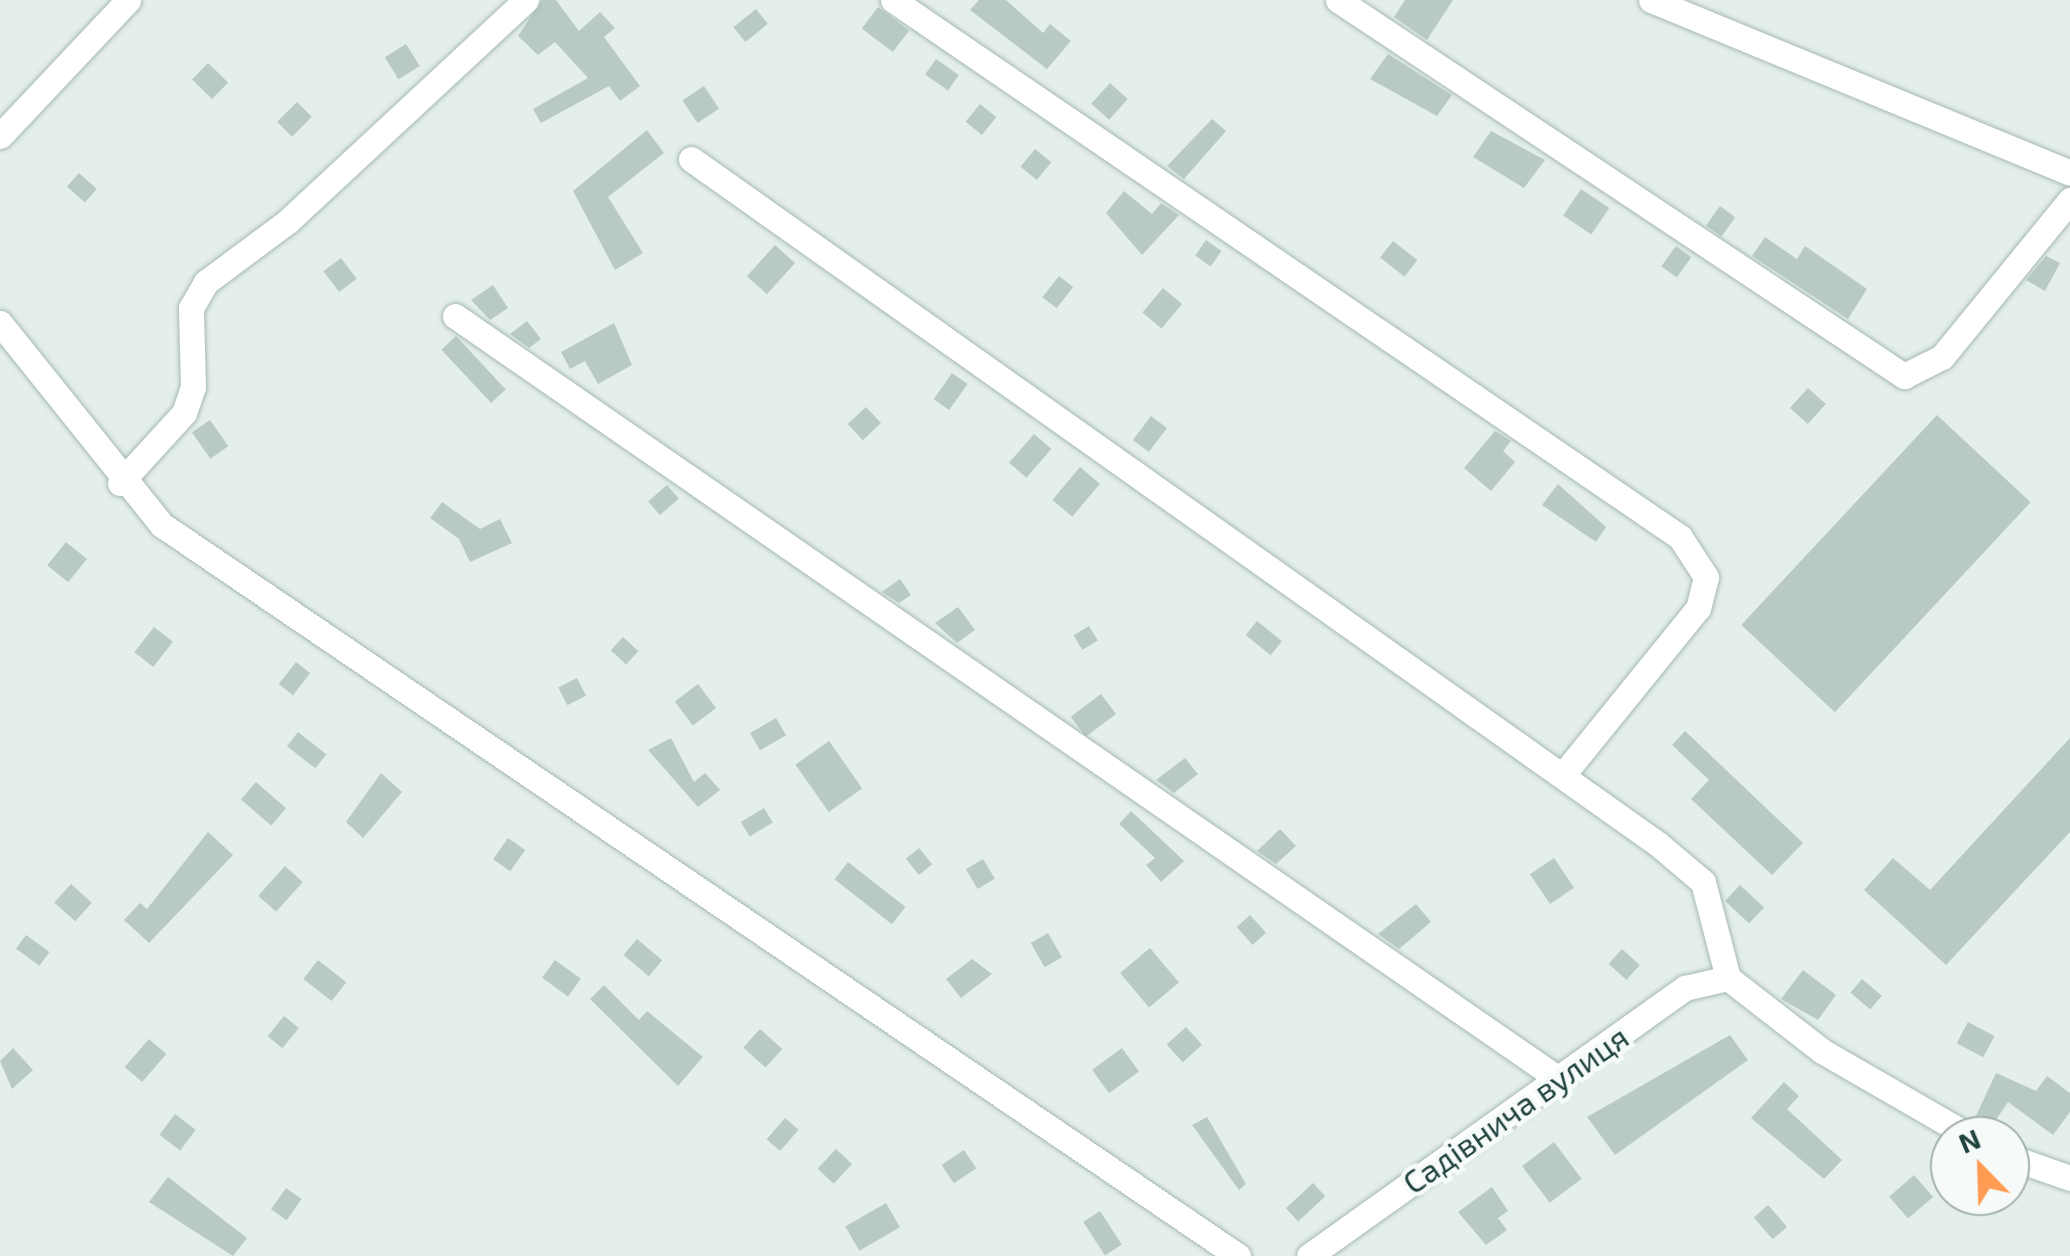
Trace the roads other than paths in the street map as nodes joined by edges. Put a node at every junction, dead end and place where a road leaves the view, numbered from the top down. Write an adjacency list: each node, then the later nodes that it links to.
1 (128, 0): 6 (street)
2 (526, 0): 12 (street)
3 (893, 0): 13 (street)
4 (1338, 0): 9 (street)
5 (1651, 0): 8 (street)
6 (0, 136)
7 (690, 159): 13 (street)
8 (2070, 173)
9 (2070, 200)
10 (455, 316): 15 (street)
11 (0, 322): 12 (street)
12 (120, 483): 19 (street)
13 (1563, 775): 14 (street)
14 (1728, 978): 15 (street, Садівнича вулиця); 16 (street)
15 (1557, 1078): 20 (street, Садівнича вулиця)
16 (1934, 1116)
17 (2030, 1163): 18 (street)
18 (2070, 1178)
19 (1238, 1256)
20 (1308, 1256)

